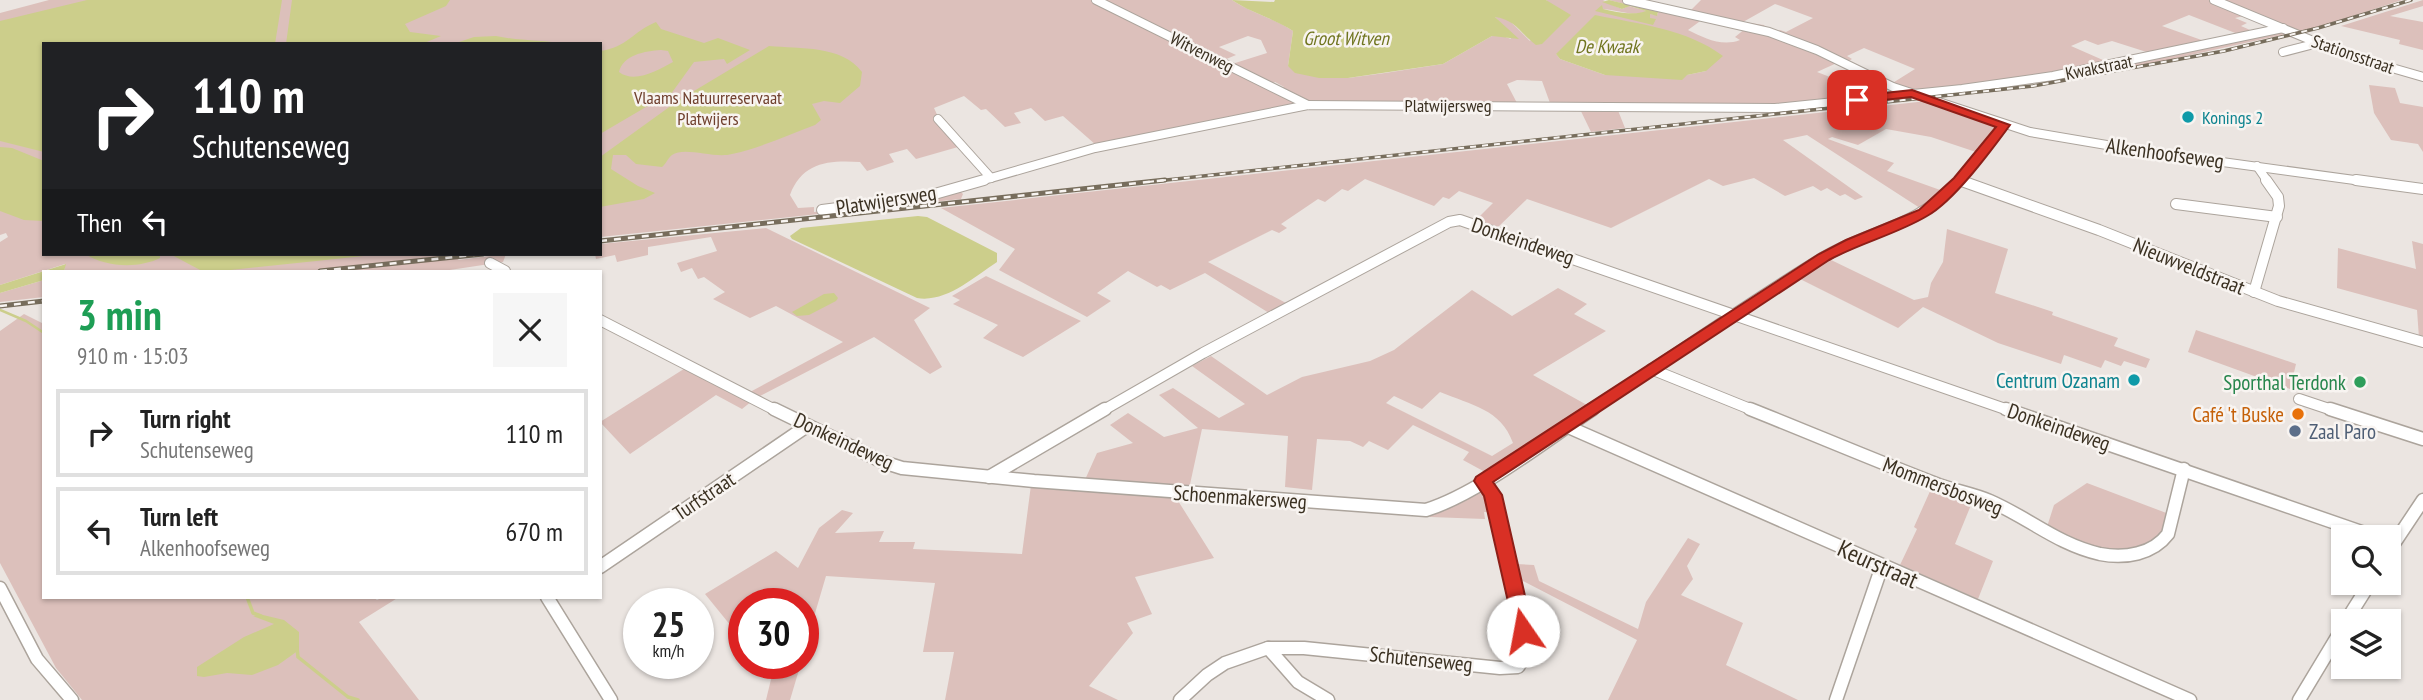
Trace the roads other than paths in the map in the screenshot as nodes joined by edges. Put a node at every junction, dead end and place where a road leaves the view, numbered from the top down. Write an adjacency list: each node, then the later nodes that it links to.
1 (1096, 0): 9 (street, Witvenweg)
2 (1628, 0): 8 (street, Alkenhoofseweg)
3 (2214, 0): 4 (street, Stationsstraat)
4 (2283, 28): 5 (street, Stationsstraat); 8 (street, Kwakstraat)
5 (2318, 43): 6 (street); 7 (street, Stationsstraat)
6 (2283, 52)
7 (2423, 77)
8 (1912, 94): 9 (street, Platwijersweg); 11 (street, Alkenhoofseweg)
9 (1308, 106): 13 (street, Platwijersweg)
10 (938, 118): 13 (street)
11 (2004, 125): 12 (street, Alkenhoofseweg); 14 (street)
12 (2257, 166): 15 (street, Alkenhoofseweg); 18 (street)
13 (991, 178): 17 (street, Platwijersweg)
14 (1959, 180): 21 (street, Nieuwveldstraat); 22 (street)
15 (2423, 189)
16 (2176, 204): 18 (street)
17 (822, 209)
18 (2277, 217): 21 (street)
19 (490, 263): 20 (street)
20 (503, 270)
21 (2254, 292): 24 (street, Nieuwveldstraat)
22 (1735, 315): 25 (street); 30 (street, Donkeindeweg); 31 (street, Donkeindeweg)
23 (602, 321): 27 (street, Donkeindeweg)
24 (2423, 342)
25 (1651, 369): 28 (street); 30 (street, Mommersbosweg)
26 (2299, 399): 29 (street)
27 (807, 426): 31 (street, Donkeindeweg); 36 (street, Turfstraat)
28 (1566, 426): 32 (street); 37 (street, Keurstraat)
29 (2423, 439)
30 (2184, 470): 34 (street, Donkeindeweg)
31 (989, 478): 32 (street, Schoenmakersweg)
32 (1483, 481): 41 (street, Schutenseweg)
33 (2423, 500): 35 (street)
34 (2342, 525)
35 (2401, 530)
36 (602, 566)
37 (1882, 566): 46 (street); 47 (street, Keurstraat)
38 (0, 588): 42 (street)
39 (552, 599): 43 (street)
40 (2331, 646): 48 (street)
41 (1268, 648): 44 (street, Schutenseweg); 45 (street)
42 (72, 700)
43 (611, 700)
44 (1180, 700)
45 (1328, 700)
46 (1836, 700)
47 (2190, 700)
48 (2299, 700)

